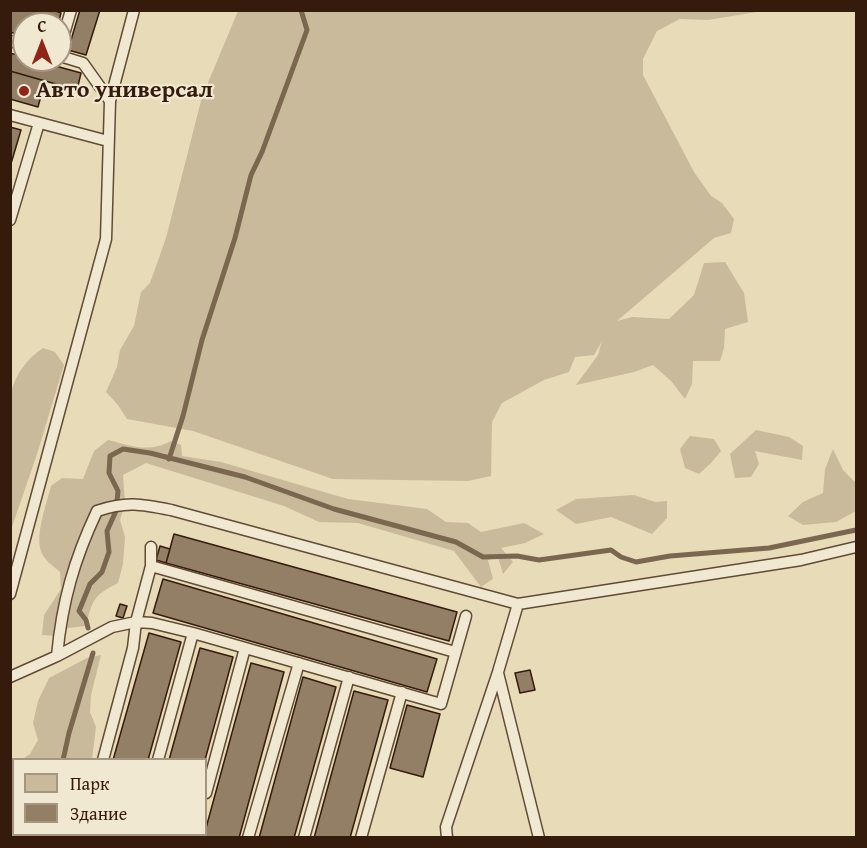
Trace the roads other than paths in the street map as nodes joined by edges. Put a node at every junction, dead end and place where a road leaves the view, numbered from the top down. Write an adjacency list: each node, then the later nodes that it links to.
1 (134, 10): 3 (lane)
2 (72, 60): 3 (lane)
3 (110, 101): 6 (lane)
4 (10, 115): 5 (lane)
5 (39, 123): 6 (lane); 7 (lane)
6 (108, 141): 11 (lane)
7 (10, 220)
8 (152, 547): 10 (lane)
9 (856, 547): 12 (lane)
10 (151, 566): 14 (lane); 17 (lane)
11 (10, 594)
12 (518, 604): 18 (lane); 20 (lane)
13 (466, 616): 17 (lane)
14 (136, 622): 15 (lane); 18 (lane); 24 (lane)
15 (193, 633): 16 (lane); 25 (lane)
16 (245, 648): 19 (lane); 26 (lane)
17 (455, 652): 23 (lane)
18 (57, 656): 21 (lane)
19 (298, 663): 22 (lane); 27 (lane)
20 (498, 672): 30 (lane); 31 (lane)
21 (10, 677)
22 (349, 677): 23 (lane); 28 (lane)
23 (402, 692): 29 (lane)
24 (103, 758)
25 (158, 758)
26 (207, 790)
27 (248, 837)
28 (304, 837)
29 (361, 837)
30 (447, 837)
31 (539, 837)

